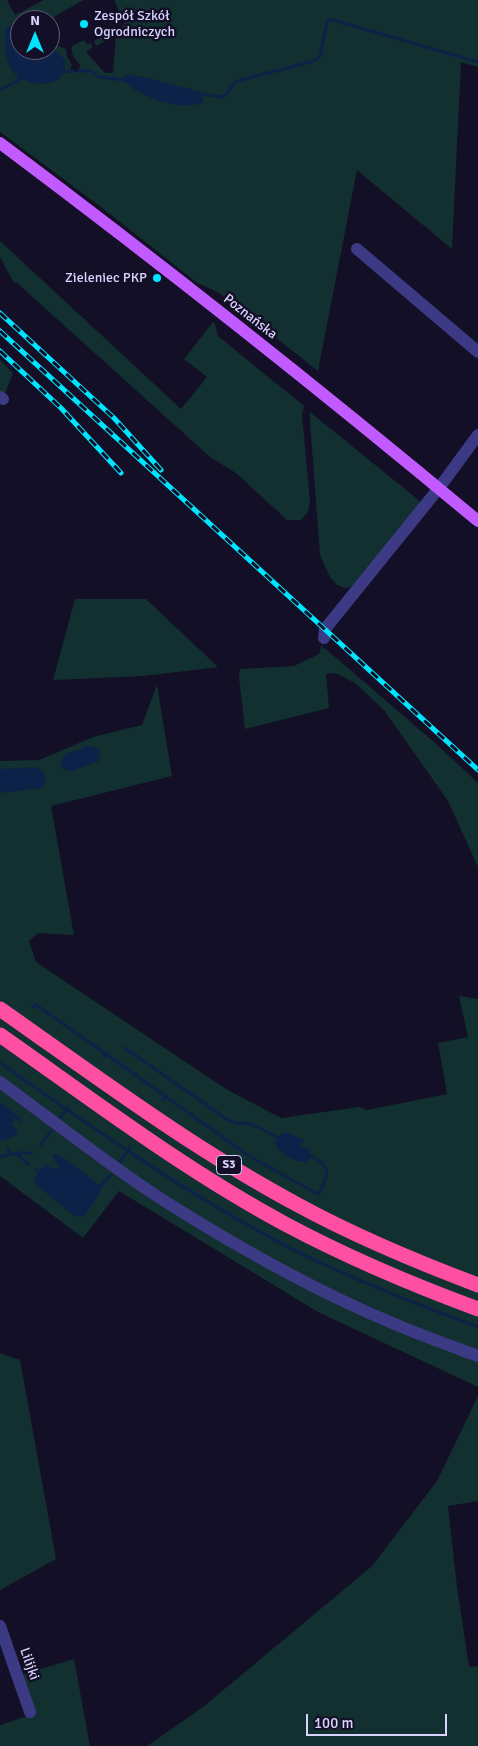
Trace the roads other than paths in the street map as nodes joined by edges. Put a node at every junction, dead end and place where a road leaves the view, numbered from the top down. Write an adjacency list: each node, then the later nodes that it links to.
1 (0, 143): 5 (main road, Poznańska)
2 (357, 249): 3 (street)
3 (478, 352)
4 (478, 435): 5 (street)
5 (439, 488): 6 (main road, Poznańska); 7 (street)
6 (478, 521)
7 (324, 633)
8 (0, 1008): 11 (highway, S3)
9 (0, 1035): 12 (highway, S3)
10 (0, 1082): 13 (street)
11 (478, 1285)
12 (478, 1309)
13 (478, 1356)
14 (0, 1626): 15 (street, Lilijki)
15 (30, 1712)

